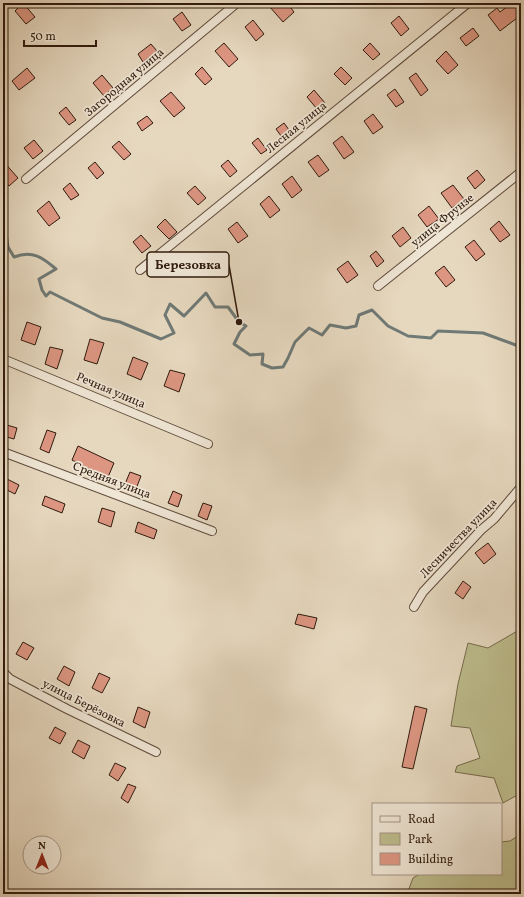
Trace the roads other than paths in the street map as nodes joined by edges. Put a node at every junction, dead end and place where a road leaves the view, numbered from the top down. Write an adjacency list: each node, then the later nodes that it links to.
1 (237, 3): 4 (street, Загородная улица)
2 (468, 3): 5 (street, Лесная улица)
3 (521, 172): 6 (street, улица Фрунзе)
4 (26, 179)
5 (140, 270)
6 (378, 286)
7 (3, 359): 8 (street, Речная улица)
8 (208, 444)
9 (3, 452): 11 (street, Средняя улица)
10 (521, 487): 12 (street, Лесничества улица)
11 (212, 531)
12 (414, 607)
13 (3, 672): 14 (street, улица Берёзовка)
14 (156, 752)

